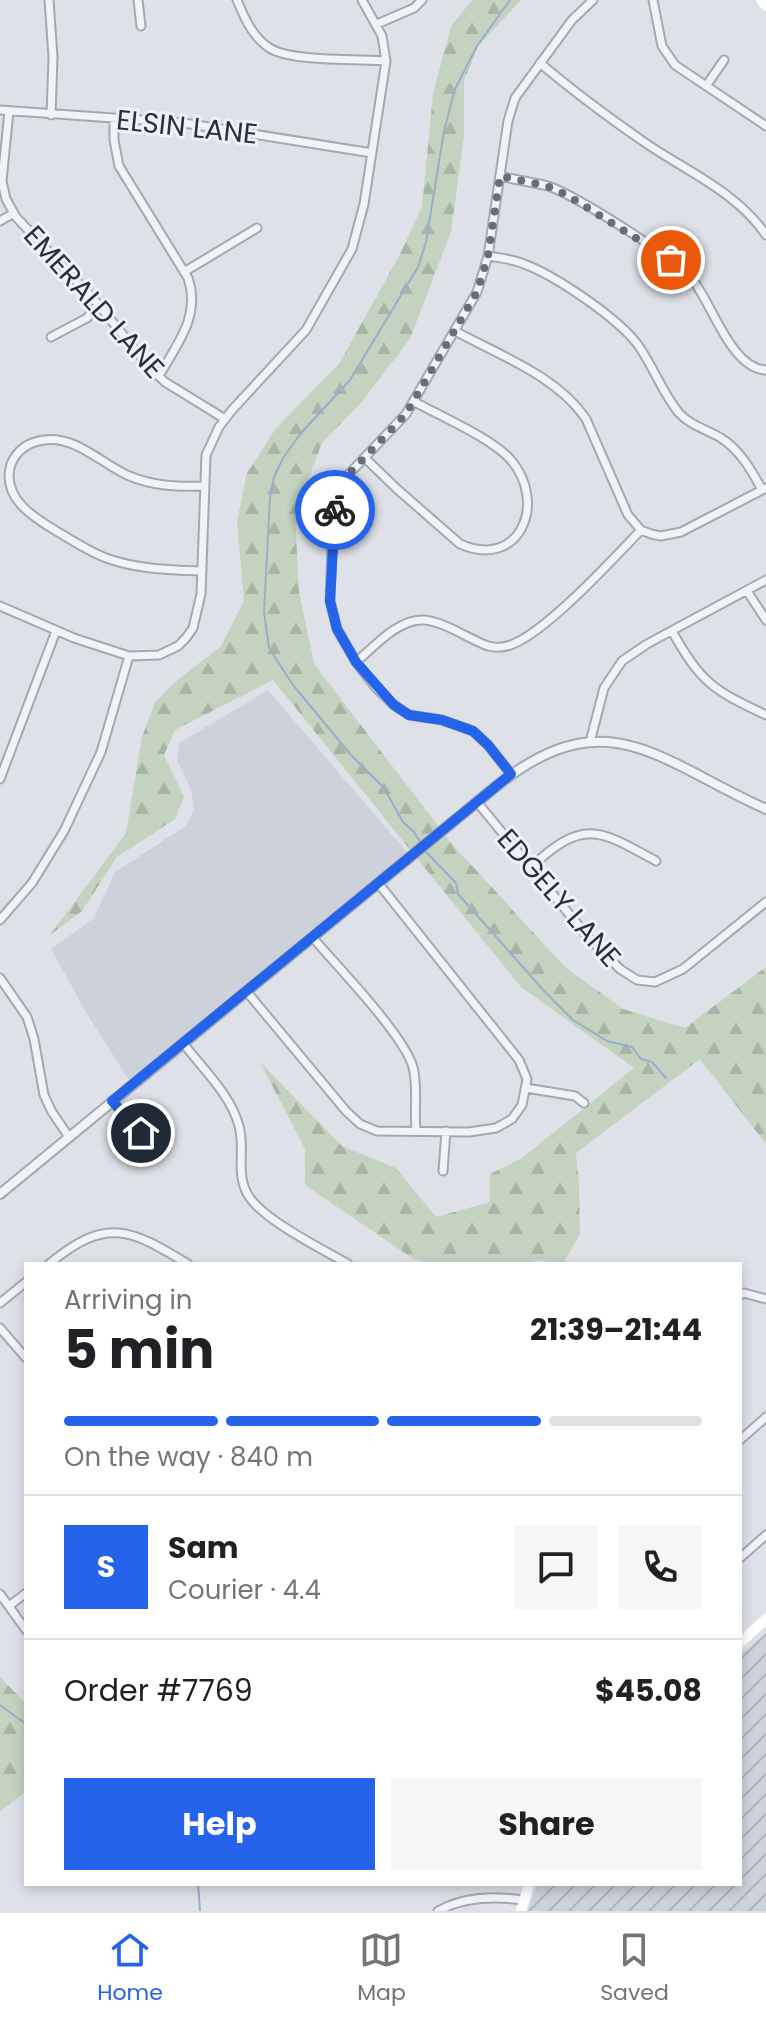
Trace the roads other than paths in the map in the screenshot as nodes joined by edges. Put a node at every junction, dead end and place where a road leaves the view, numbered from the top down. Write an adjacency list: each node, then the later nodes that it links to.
1 (49, 0): 17 (street)
2 (138, 0): 11 (street)
3 (237, 0): 13 (street)
4 (362, 0): 10 (street)
5 (422, 0): 10 (street)
6 (593, 0): 14 (street)
7 (653, 0): 15 (street)
8 (761, 0): 9 (main road)
9 (766, 6)
10 (377, 24): 13 (street)
11 (141, 26)
12 (724, 60): 15 (street)
13 (386, 61): 20 (street)
14 (540, 63): 21 (street); 25 (street)
15 (706, 86): 19 (street)
16 (4, 111): 17 (street, ELSIN LANE); 22 (street, EMERALD LANE)
17 (51, 115): 18 (street, ELSIN LANE)
18 (114, 119): 20 (street, ELSIN LANE); 27 (street)
19 (766, 126)
20 (372, 153): 34 (street)
21 (500, 176): 26 (street); 31 (street)
22 (14, 213): 23 (street); 28 (street, EMERALD LANE)
23 (0, 221)
24 (257, 228): 27 (street)
25 (766, 235)
26 (488, 256): 29 (street); 37 (street)
27 (184, 272): 32 (street)
28 (98, 304): 30 (street); 32 (street, EMERALD LANE)
29 (455, 331): 33 (street); 38 (street)
30 (51, 337)
31 (766, 370)
32 (159, 376): 34 (street, EMERALD LANE)
33 (415, 402): 35 (street); 35 (street)
34 (225, 419): 36 (street)
35 (365, 458): 47 (street)
36 (204, 486): 39 (street); 39 (street)
37 (764, 489): 38 (street)
38 (641, 530): 47 (street)
39 (202, 571): 46 (street)
40 (766, 580): 41 (street)
41 (747, 591): 43 (street); 45 (street)
42 (0, 606): 44 (street)
43 (766, 620)
44 (56, 631): 46 (street); 51 (street)
45 (672, 631): 48 (street); 49 (street)
46 (129, 656): 58 (street)
47 (356, 662): 50 (street)
48 (766, 715)
49 (590, 742): 50 (street); 53 (street)
50 (511, 774): 52 (street)
51 (0, 779)
52 (477, 802): 55 (street, EDGELY LANE); 56 (street)
53 (766, 809)
54 (656, 861): 55 (street)
55 (530, 868): 57 (street, EDGELY LANE)
56 (379, 884): 59 (street); 63 (street)
57 (766, 902)
58 (0, 920)
59 (313, 938): 61 (street); 66 (street)
60 (0, 978): 68 (street)
61 (247, 992): 62 (street); 66 (street)
62 (183, 1043): 64 (street); 74 (street)
63 (526, 1088): 65 (street); 67 (street)
64 (112, 1101): 68 (street); 69 (street)
65 (584, 1103)
66 (416, 1130): 67 (street)
67 (446, 1131): 70 (street)
68 (69, 1137): 71 (street)
69 (149, 1141)
70 (443, 1171)
71 (0, 1194)
72 (53, 1262): 73 (street)
73 (185, 1262)
74 (345, 1262)
75 (24, 1284): 78 (street)
76 (742, 1294): 77 (street)
77 (766, 1299)
78 (0, 1303)
79 (0, 1328): 80 (street)
80 (24, 1356)
81 (766, 1417): 82 (street)
82 (742, 1438)
83 (765, 1537): 84 (street)
84 (742, 1556)
85 (0, 1594): 87 (street)
86 (24, 1595): 87 (street)
87 (9, 1606): 89 (street)
88 (766, 1619): 90 (main road)
89 (24, 1627)
90 (742, 1641)
91 (528, 1886): 92 (main road)
92 (522, 1906): 93 (street)
93 (438, 1911)

